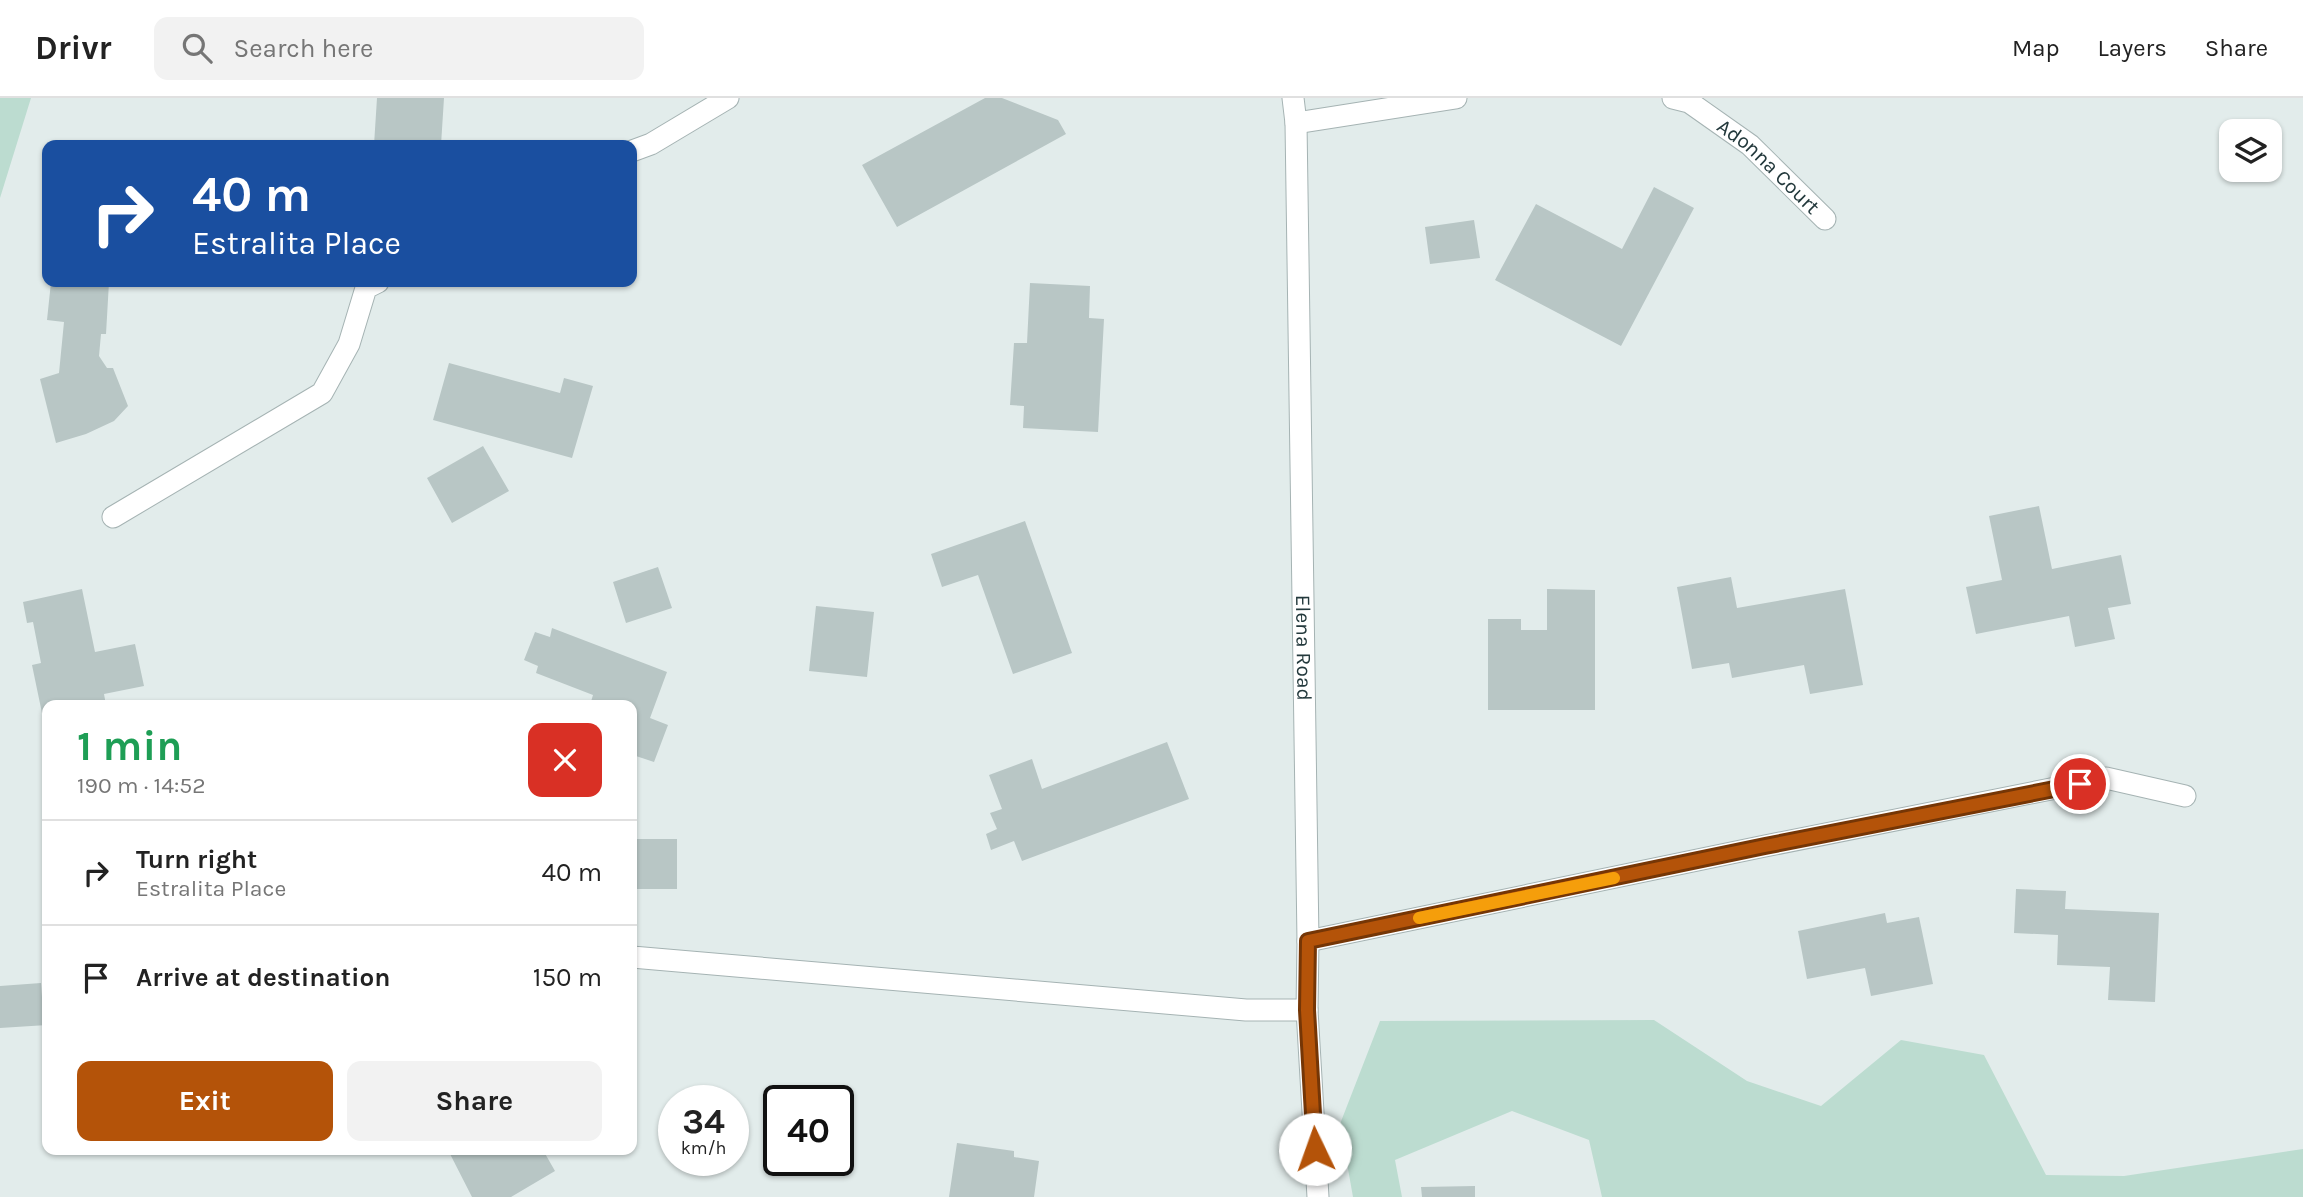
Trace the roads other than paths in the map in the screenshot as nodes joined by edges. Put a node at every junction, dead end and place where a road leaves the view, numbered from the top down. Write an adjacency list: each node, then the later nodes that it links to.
1 (728, 98): 6 (street)
2 (1293, 98): 5 (street, Elena Road)
3 (1456, 98): 5 (street)
4 (1673, 98): 7 (street, Adonna Court)
5 (1296, 123): 11 (street, Elena Road)
6 (637, 149)
7 (1825, 219)
8 (371, 287): 9 (street)
9 (113, 517)
10 (2185, 796): 11 (street)
11 (1308, 941): 13 (street, Elena Road)
12 (637, 957): 13 (street)
13 (1307, 1010): 14 (street, Elena Road)
14 (1318, 1197)

